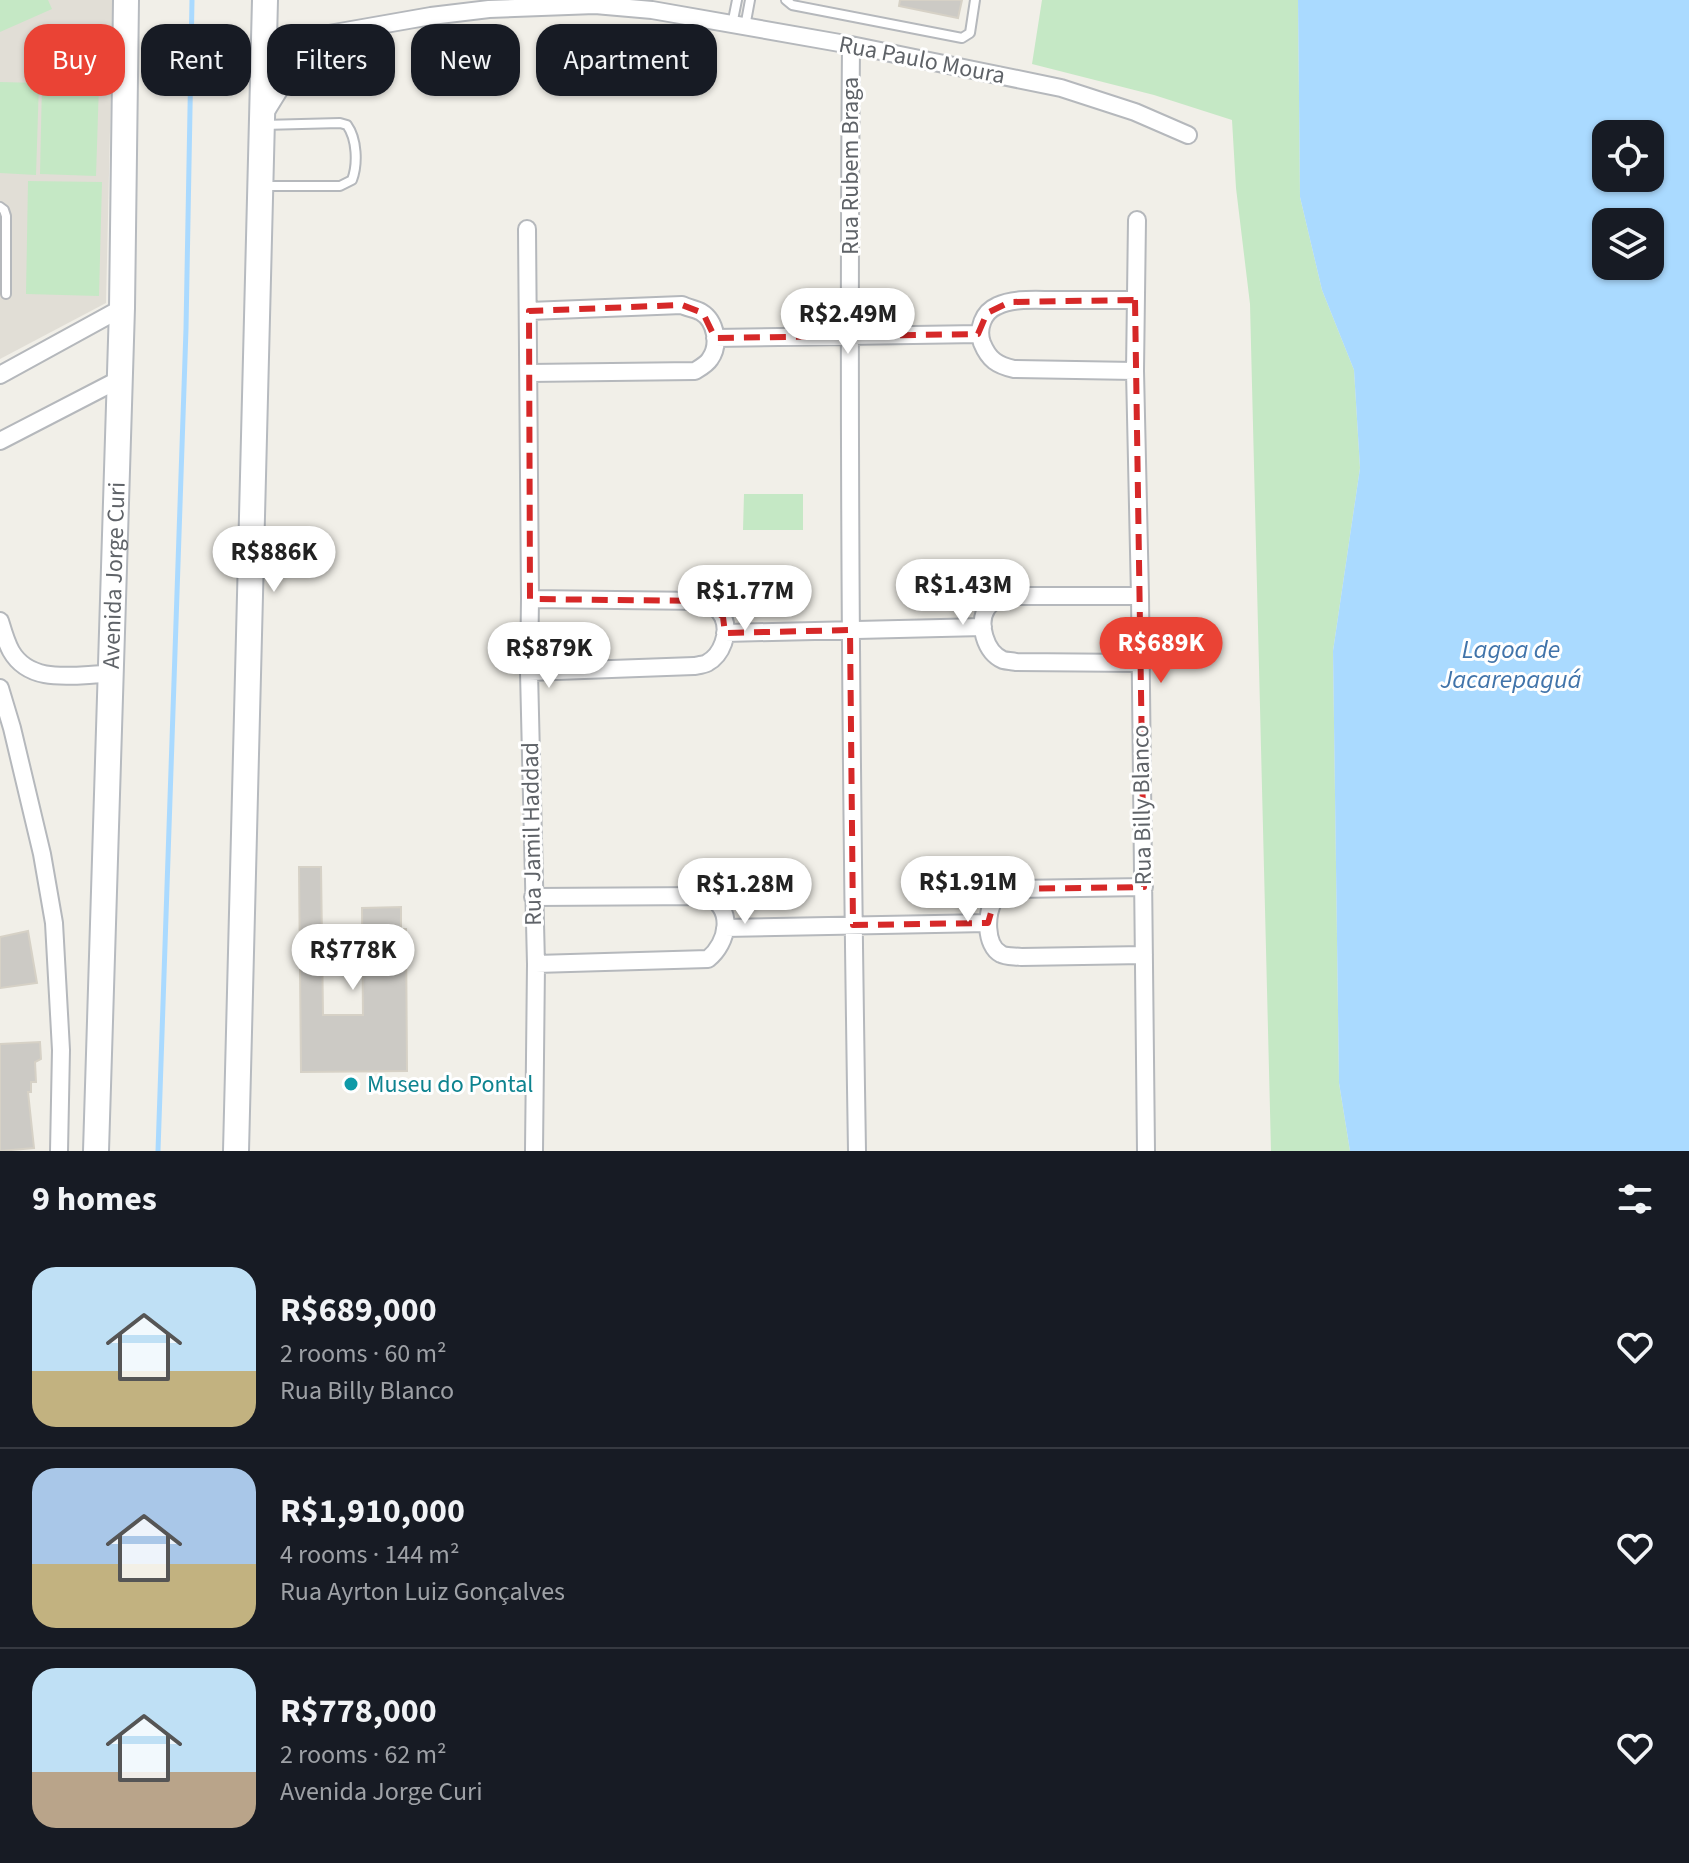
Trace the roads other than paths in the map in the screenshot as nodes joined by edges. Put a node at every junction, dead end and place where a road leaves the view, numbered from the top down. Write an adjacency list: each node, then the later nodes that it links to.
1 (126, 0): 22 (street, Avenida Jorge Curi)
2 (265, 0): 10 (street)
3 (737, 0): 9 (lane)
4 (750, 0): 9 (lane)
5 (786, 0): 6 (lane)
6 (975, 0)
7 (613, 3): 8 (street, Rua Paulo Moura); 9 (street, Rua Paulo Moura)
8 (384, 24)
9 (739, 26): 12 (street, Rua Paulo Moura)
10 (264, 36): 11 (street, Rua Paulo Moura); 14 (street)
11 (267, 36)
12 (851, 45): 15 (street, Rua Paulo Moura); 25 (street, Rua Rubem Braga)
13 (276, 96): 14 (street, Rua Paulo Moura)
14 (263, 120): 16 (street); 16 (lane)
15 (1188, 135)
16 (261, 186): 51 (street)
17 (0, 207): 20 (lane)
18 (1137, 220): 21 (street, Rua Billy Blanco)
19 (527, 229): 23 (street, Rua Jamil Haddad)
20 (6, 294)
21 (1135, 300): 24 (street); 27 (street, Rua Billy Blanco)
22 (122, 308): 29 (street); 30 (street, Avenida Jorge Curi)
23 (529, 311): 26 (street); 28 (street, Rua Jamil Haddad)
24 (980, 334): 25 (street); 27 (street)
25 (849, 336): 26 (street); 36 (street, Rua Rubem Braga)
26 (715, 338): 28 (street)
27 (1135, 371): 32 (street, Rua Billy Blanco)
28 (529, 373): 33 (street, Rua Jamil Haddad)
29 (0, 375)
30 (118, 380): 31 (street); 40 (street, Avenida Jorge Curi)
31 (0, 441)
32 (1140, 596): 35 (street); 38 (street, Rua Billy Blanco)
33 (530, 599): 37 (street); 39 (street, Rua Jamil Haddad)
34 (0, 621): 40 (street)
35 (983, 627): 36 (street); 38 (street)
36 (850, 630): 37 (street); 45 (street, Rua Rubem Braga)
37 (725, 633): 39 (street)
38 (1140, 663): 42 (street, Rua Billy Blanco)
39 (529, 672): 43 (street, Rua Jamil Haddad)
40 (109, 674): 50 (street, Avenida Jorge Curi)
41 (0, 688): 49 (street)
42 (1144, 887): 44 (street); 47 (street, Rua Billy Blanco)
43 (533, 897): 46 (street); 48 (street, Rua Jamil Haddad)
44 (988, 923): 45 (street); 47 (street)
45 (853, 925): 46 (street); 53 (street, Rua Rubem Braga)
46 (725, 928): 48 (street)
47 (1144, 955): 54 (street, Rua Billy Blanco)
48 (536, 964): 52 (street, Rua Jamil Haddad)
49 (59, 1151)
50 (96, 1151)
51 (236, 1151)
52 (534, 1151)
53 (857, 1151)
54 (1146, 1151)

